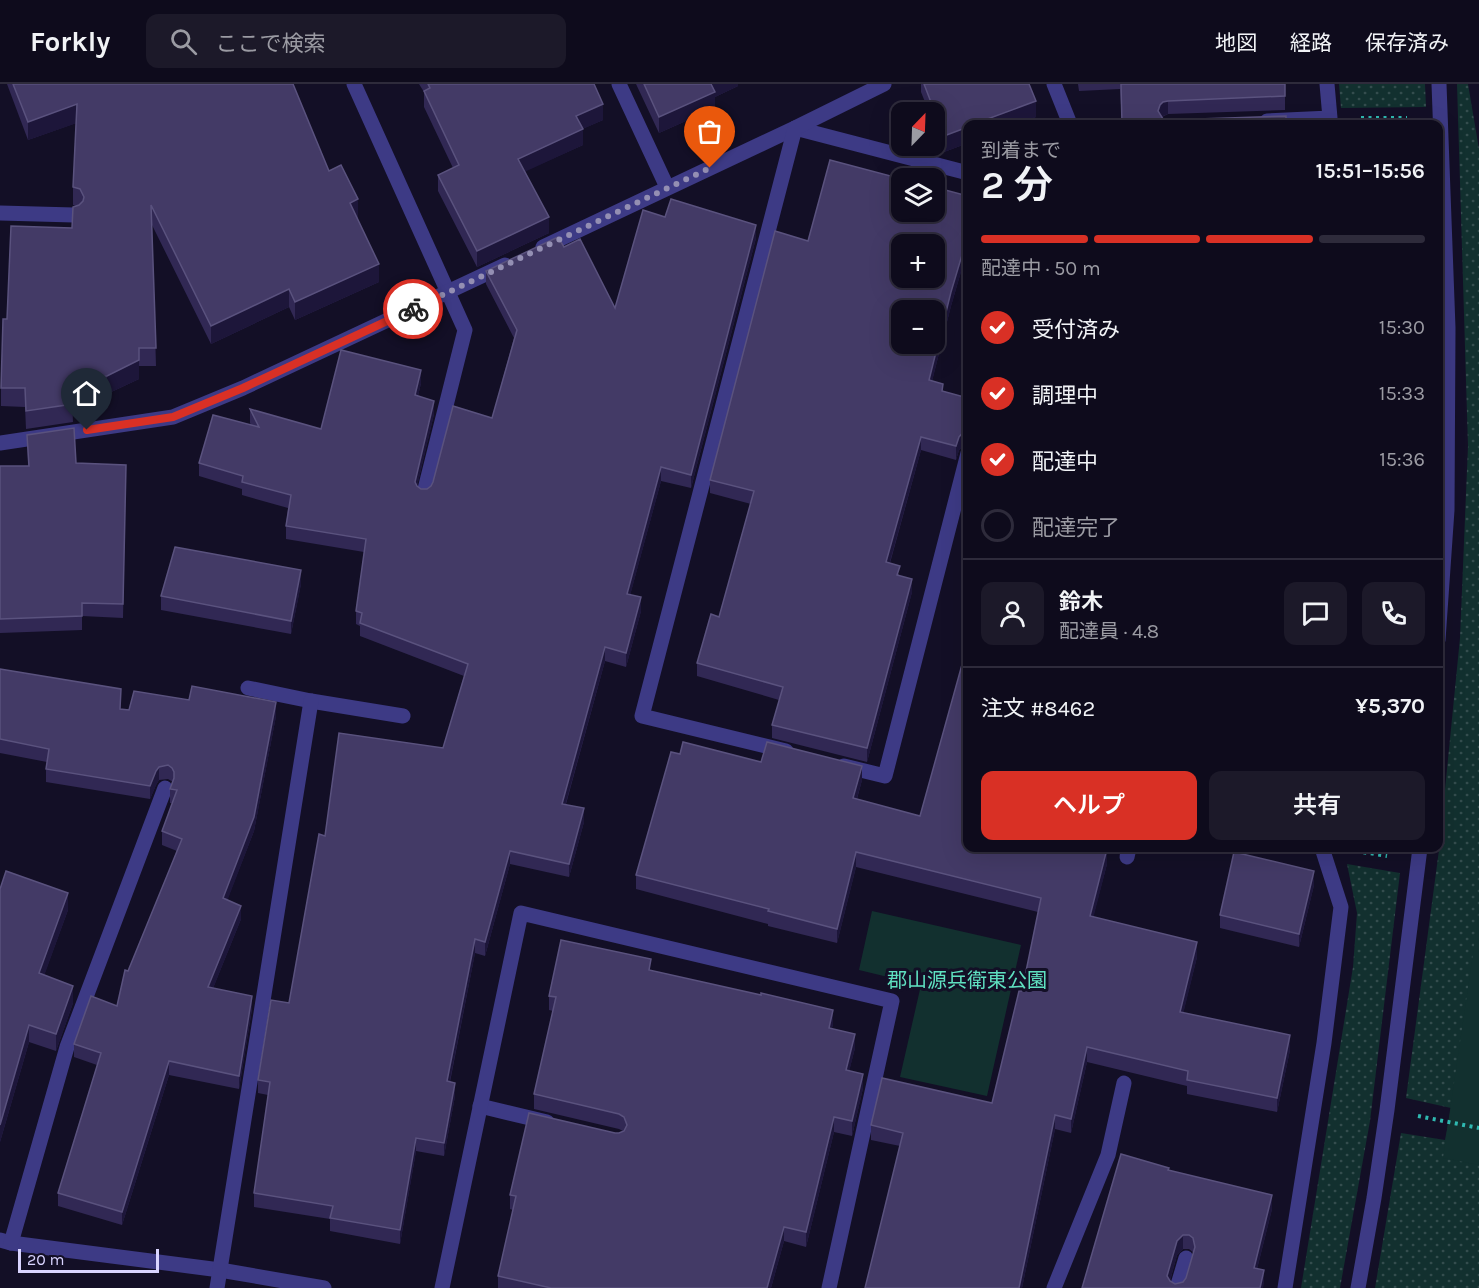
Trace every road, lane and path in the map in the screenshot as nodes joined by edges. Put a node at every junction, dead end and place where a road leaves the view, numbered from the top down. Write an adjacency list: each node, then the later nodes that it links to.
1 (354, 84): 18 (street)
2 (619, 84): 14 (street)
3 (884, 84): 12 (street)
4 (1054, 84): 9 (street)
5 (1327, 84): 10 (street)
6 (1439, 84): 11 (street)
7 (1360, 118): 8 (path)
8 (1413, 118)
9 (1068, 120)
10 (1276, 120)
11 (1440, 120)
12 (795, 128): 13 (street); 14 (street); 26 (street)
13 (963, 172)
14 (667, 187): 18 (street)
15 (1443, 192): 22 (street)
16 (0, 213): 17 (street)
17 (74, 215)
18 (448, 292): 19 (street); 21 (street)
19 (0, 443)
20 (963, 472): 27 (street)
21 (424, 493)
22 (1443, 568)
23 (248, 688): 24 (street)
24 (311, 701): 25 (street); 40 (street)
25 (403, 716)
26 (804, 756)
27 (827, 762)
28 (165, 788): 38 (street)
29 (1323, 852): 47 (street)
30 (1362, 852): 32 (path)
31 (1419, 852): 48 (street)
32 (1391, 856)
33 (1124, 1083): 45 (street)
34 (480, 1106): 36 (street); 43 (street); 44 (street)
35 (1415, 1116): 37 (path)
36 (560, 1125)
37 (1479, 1128)
38 (5, 1241): 40 (street)
39 (1186, 1258): 46 (street)
40 (220, 1269): 41 (street); 42 (street)
41 (217, 1288)
42 (324, 1288)
43 (442, 1288)
44 (829, 1288)
45 (1054, 1288)
46 (1177, 1288)
47 (1285, 1288)
48 (1358, 1288)

